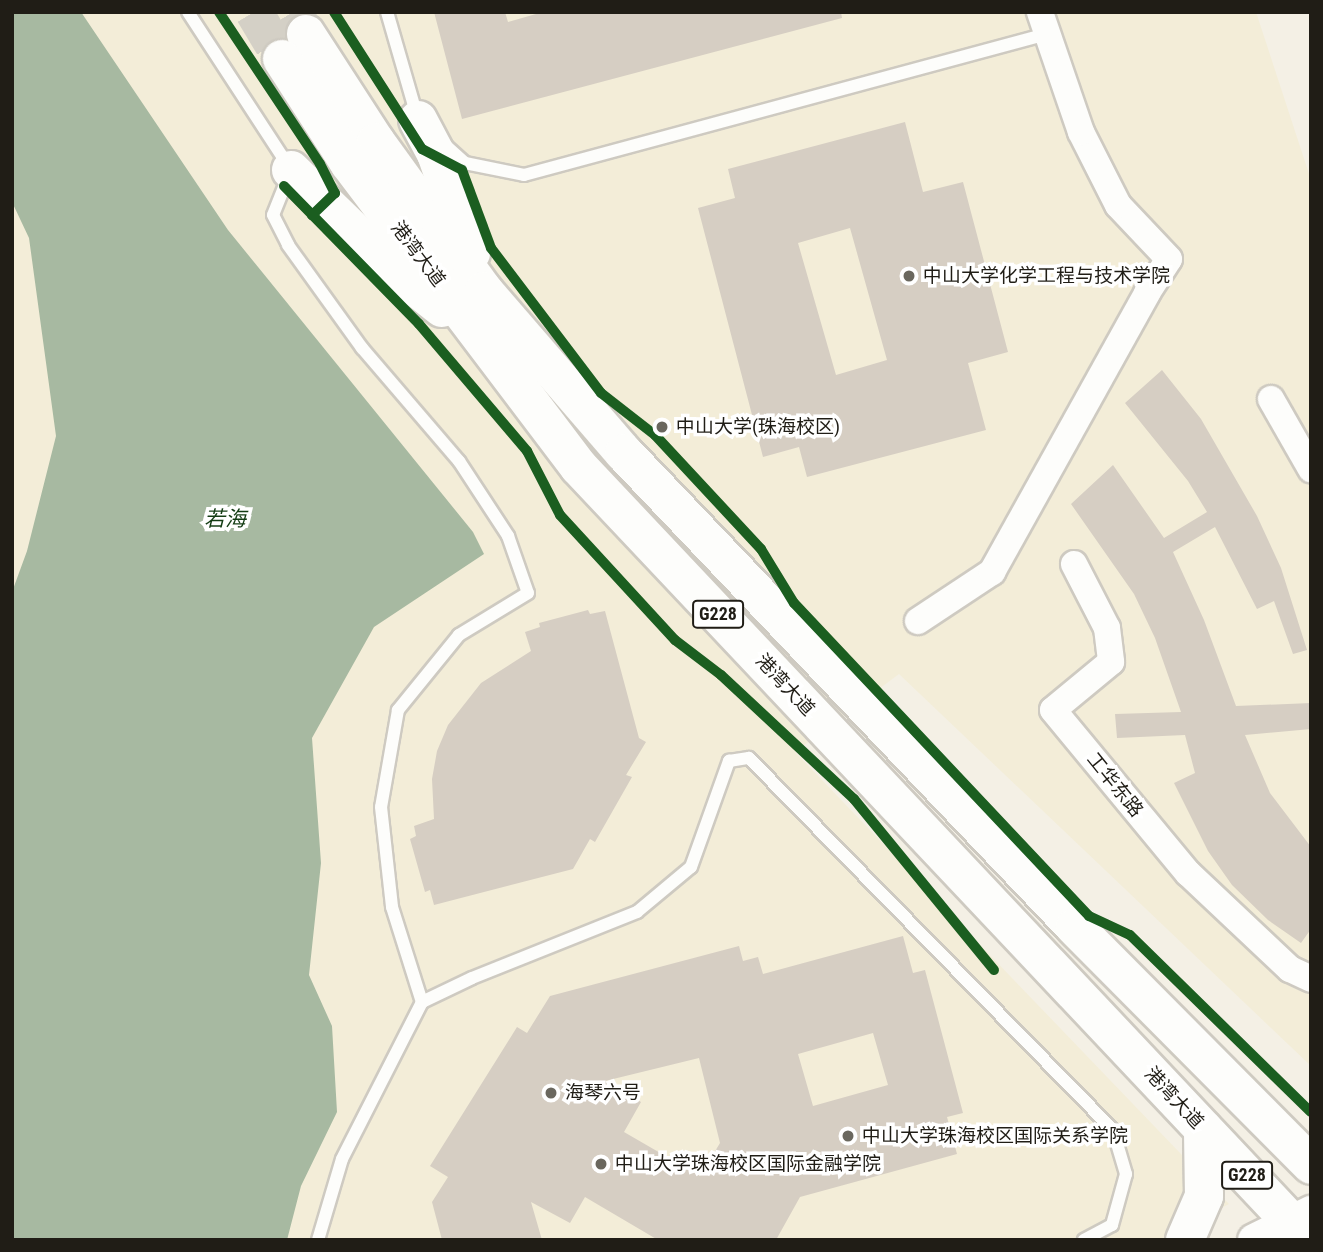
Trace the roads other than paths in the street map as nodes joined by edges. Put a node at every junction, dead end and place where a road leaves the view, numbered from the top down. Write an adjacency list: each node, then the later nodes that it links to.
1 (188, 12): 5 (lane)
2 (387, 12): 4 (lane)
3 (1044, 23): 4 (lane); 11 (street)
4 (418, 120): 6 (highway)
5 (291, 170): 7 (highway); 13 (lane)
6 (484, 291): 7 (highway, 港湾大道 / G228); 15 (highway, 港湾大道 / G228)
7 (485, 342): 14 (highway, 港湾大道 / G228)
8 (1271, 399): 9 (street)
9 (1311, 469)
10 (1074, 564): 12 (street, 工华东路)
11 (918, 621)
12 (1311, 979)
13 (422, 1002): 17 (lane); 18 (lane)
14 (1203, 1129): 16 (highway, 港湾大道 / G228); 19 (highway)
15 (1311, 1166)
16 (1303, 1224): 20 (street)
17 (317, 1240)
18 (1084, 1240)
19 (1185, 1240)
20 (1254, 1240)

